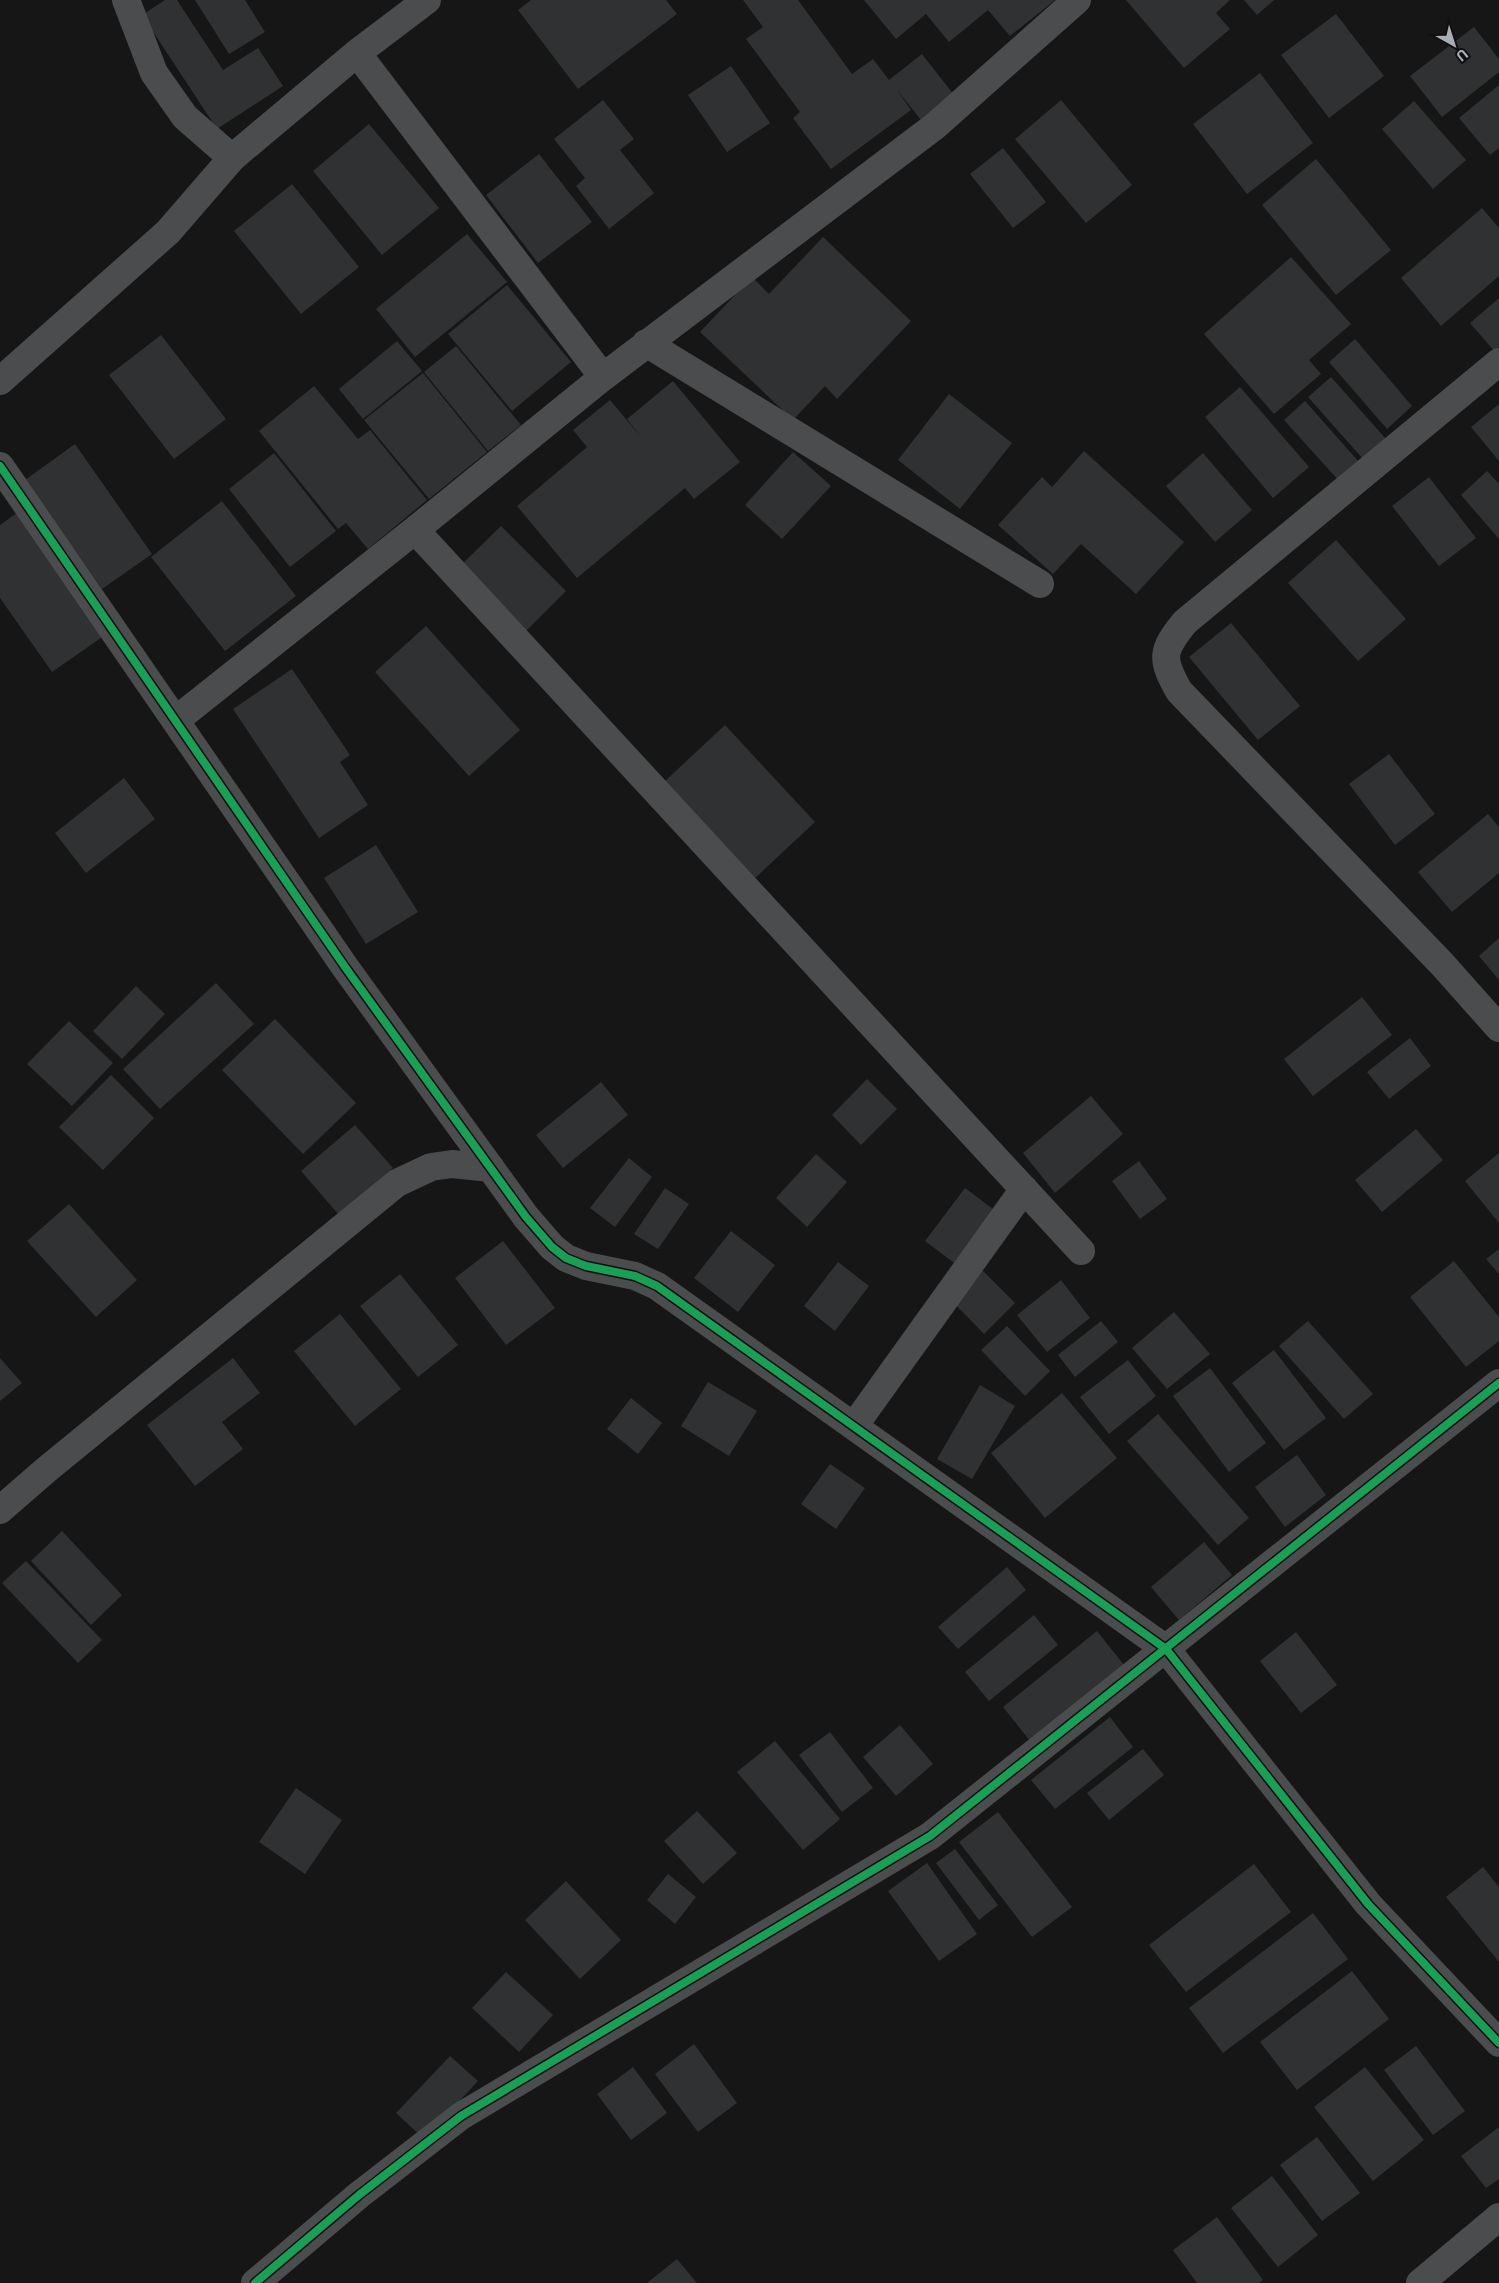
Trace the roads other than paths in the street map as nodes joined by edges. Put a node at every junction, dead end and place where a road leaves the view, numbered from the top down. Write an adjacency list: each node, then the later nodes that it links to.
1 (126, 0): 5 (street)
2 (427, 0): 4 (street)
3 (1077, 0): 6 (street)
4 (357, 53): 5 (street); 8 (street)
5 (232, 158): 9 (street)
6 (646, 344): 8 (street); 12 (street)
7 (1499, 362): 14 (street)
8 (603, 377): 11 (street)
9 (0, 381)
10 (0, 466): 13 (street)
11 (415, 530): 13 (street); 16 (street)
12 (1040, 584)
13 (176, 720): 15 (street)
14 (1499, 1028)
15 (491, 1168): 19 (street); 20 (street)
16 (1024, 1189): 17 (street); 19 (street)
17 (1081, 1251)
18 (1499, 1383): 21 (street)
19 (854, 1426): 21 (street)
20 (0, 1510)
21 (1166, 1649): 22 (street); 24 (street)
22 (1499, 2043)
23 (1499, 2217): 25 (street)
24 (254, 2283)
25 (1420, 2283)

